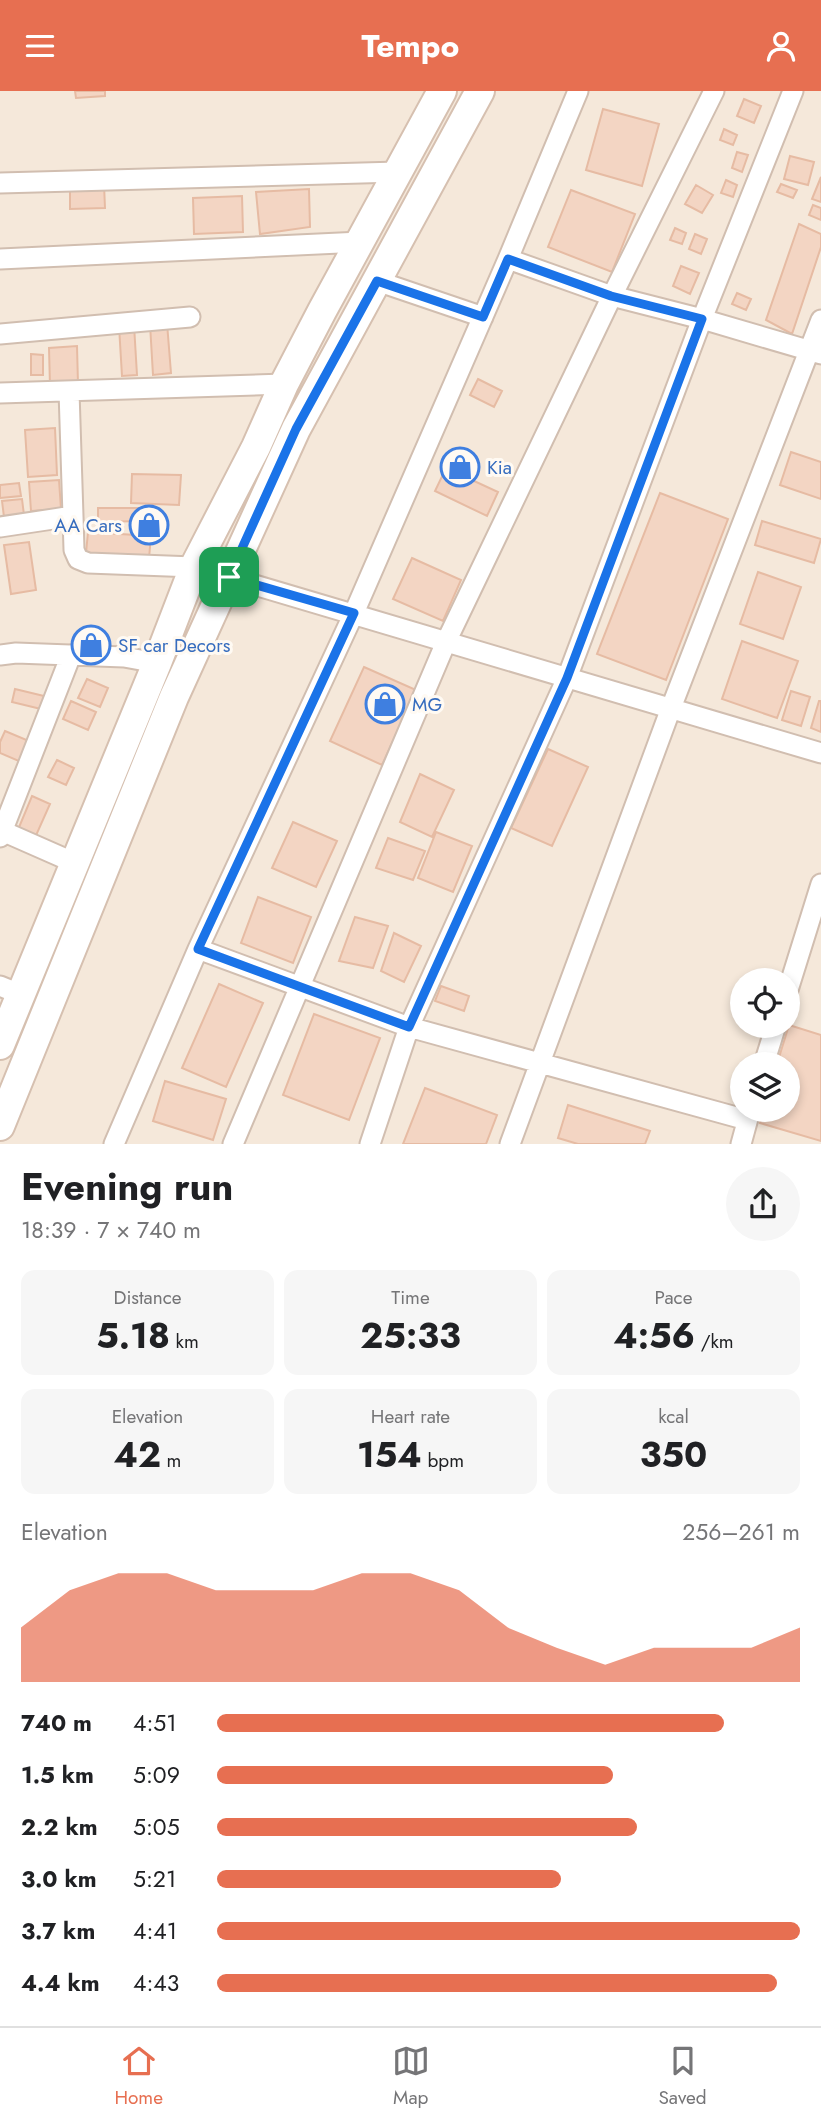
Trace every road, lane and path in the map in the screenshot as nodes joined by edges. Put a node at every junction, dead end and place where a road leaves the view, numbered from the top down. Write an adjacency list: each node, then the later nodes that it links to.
1 (442, 91): 6 (main road)
2 (480, 91): 11 (main road)
3 (578, 91): 10 (street)
4 (713, 91): 12 (street)
5 (793, 91): 15 (street)
6 (398, 171): 7 (street); 8 (main road)
7 (0, 183)
8 (361, 242): 9 (street); 19 (main road)
9 (0, 259)
10 (508, 259): 12 (street); 14 (street)
11 (377, 281): 14 (street); 25 (main road)
12 (611, 296): 15 (street); 27 (street)
13 (190, 317): 17 (street)
14 (483, 317): 26 (street)
15 (702, 319): 18 (street); 31 (street)
16 (821, 320): 18 (street)
17 (0, 334)
18 (816, 352): 32 (street)
19 (284, 384): 20 (street); 24 (main road)
20 (68, 391): 21 (street); 22 (street)
21 (0, 393)
22 (73, 516): 23 (street); 24 (street)
23 (0, 527)
24 (194, 567): 25 (street); 30 (main road)
25 (229, 577): 26 (street); 46 (main road)
26 (354, 613): 27 (street); 37 (street)
27 (446, 642): 31 (street); 39 (street)
28 (0, 655): 29 (street)
29 (71, 655): 30 (street); 34 (street)
30 (157, 663): 35 (main road)
31 (567, 678): 32 (street); 41 (street)
32 (671, 708): 33 (street); 43 (street)
33 (821, 753)
34 (1, 833): 35 (street)
35 (75, 863): 40 (main road)
36 (821, 884): 38 (street)
37 (198, 949): 39 (street); 47 (street)
38 (795, 968)
39 (301, 987): 41 (street); 48 (street)
40 (11, 990): 42 (main road)
41 (409, 1027): 43 (street); 49 (street)
42 (0, 1045)
43 (540, 1062): 44 (street); 50 (street)
44 (730, 1110)
45 (746, 1122): 51 (street)
46 (0, 1126)
47 (114, 1144)
48 (233, 1144)
49 (370, 1144)
50 (510, 1144)
51 (741, 1144)

